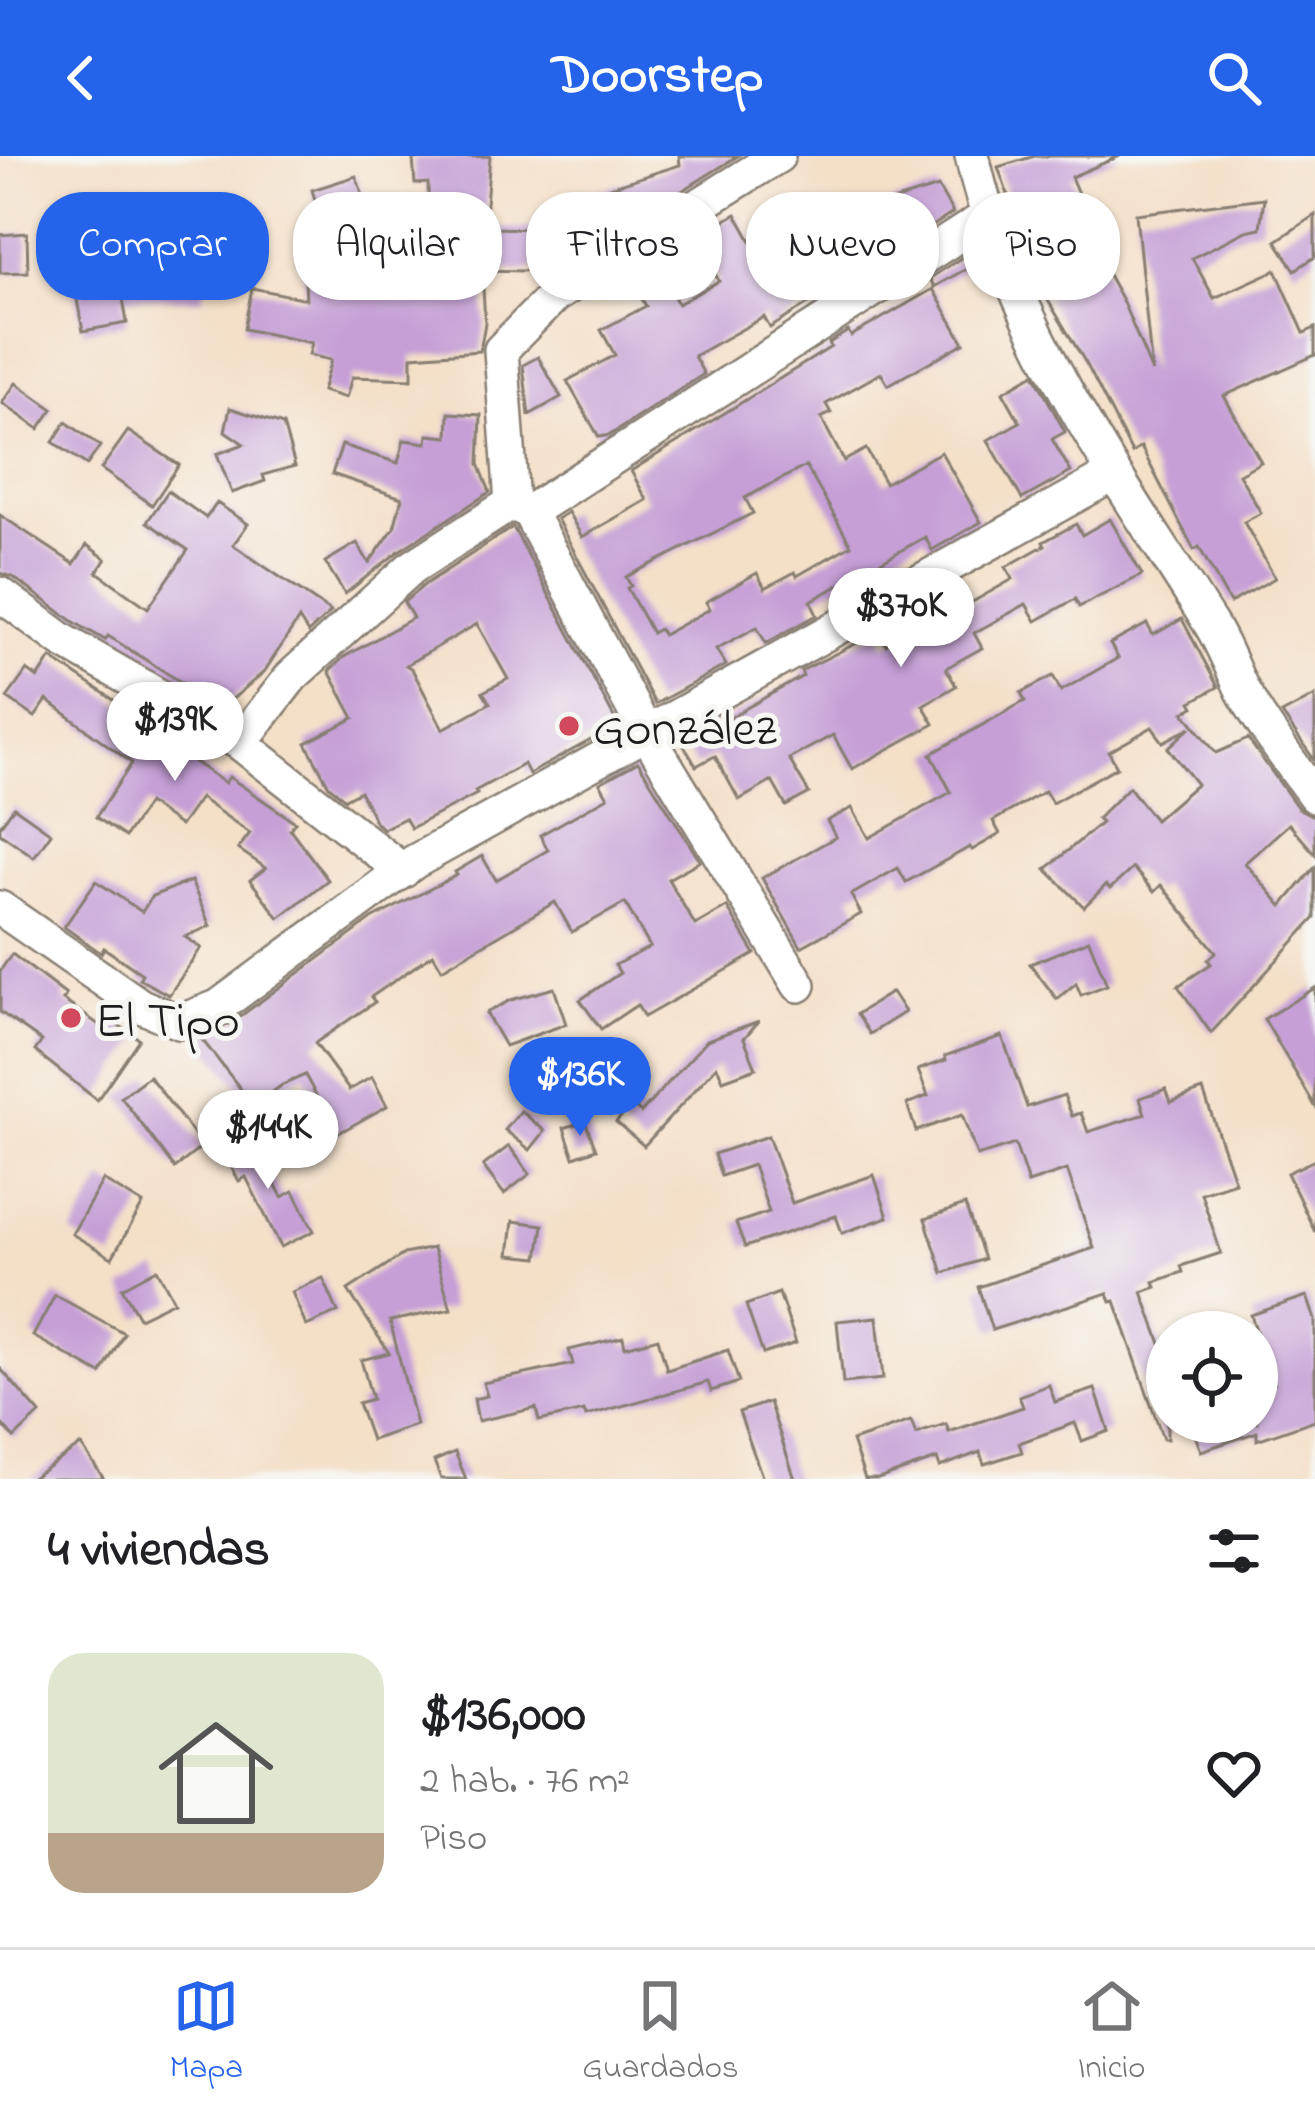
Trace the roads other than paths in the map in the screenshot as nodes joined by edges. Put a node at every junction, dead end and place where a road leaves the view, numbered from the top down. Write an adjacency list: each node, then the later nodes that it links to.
1 (778, 156): 7 (street)
2 (972, 156): 3 (street)
3 (980, 192)
4 (963, 231): 7 (street)
5 (1021, 300): 6 (street)
6 (1114, 474): 9 (street); 11 (street)
7 (520, 508): 9 (street); 10 (street)
8 (0, 594): 10 (street)
9 (647, 734): 12 (street); 14 (street)
10 (240, 743): 12 (street)
11 (1315, 796)
12 (403, 871): 13 (street)
13 (0, 908)
14 (800, 985)

